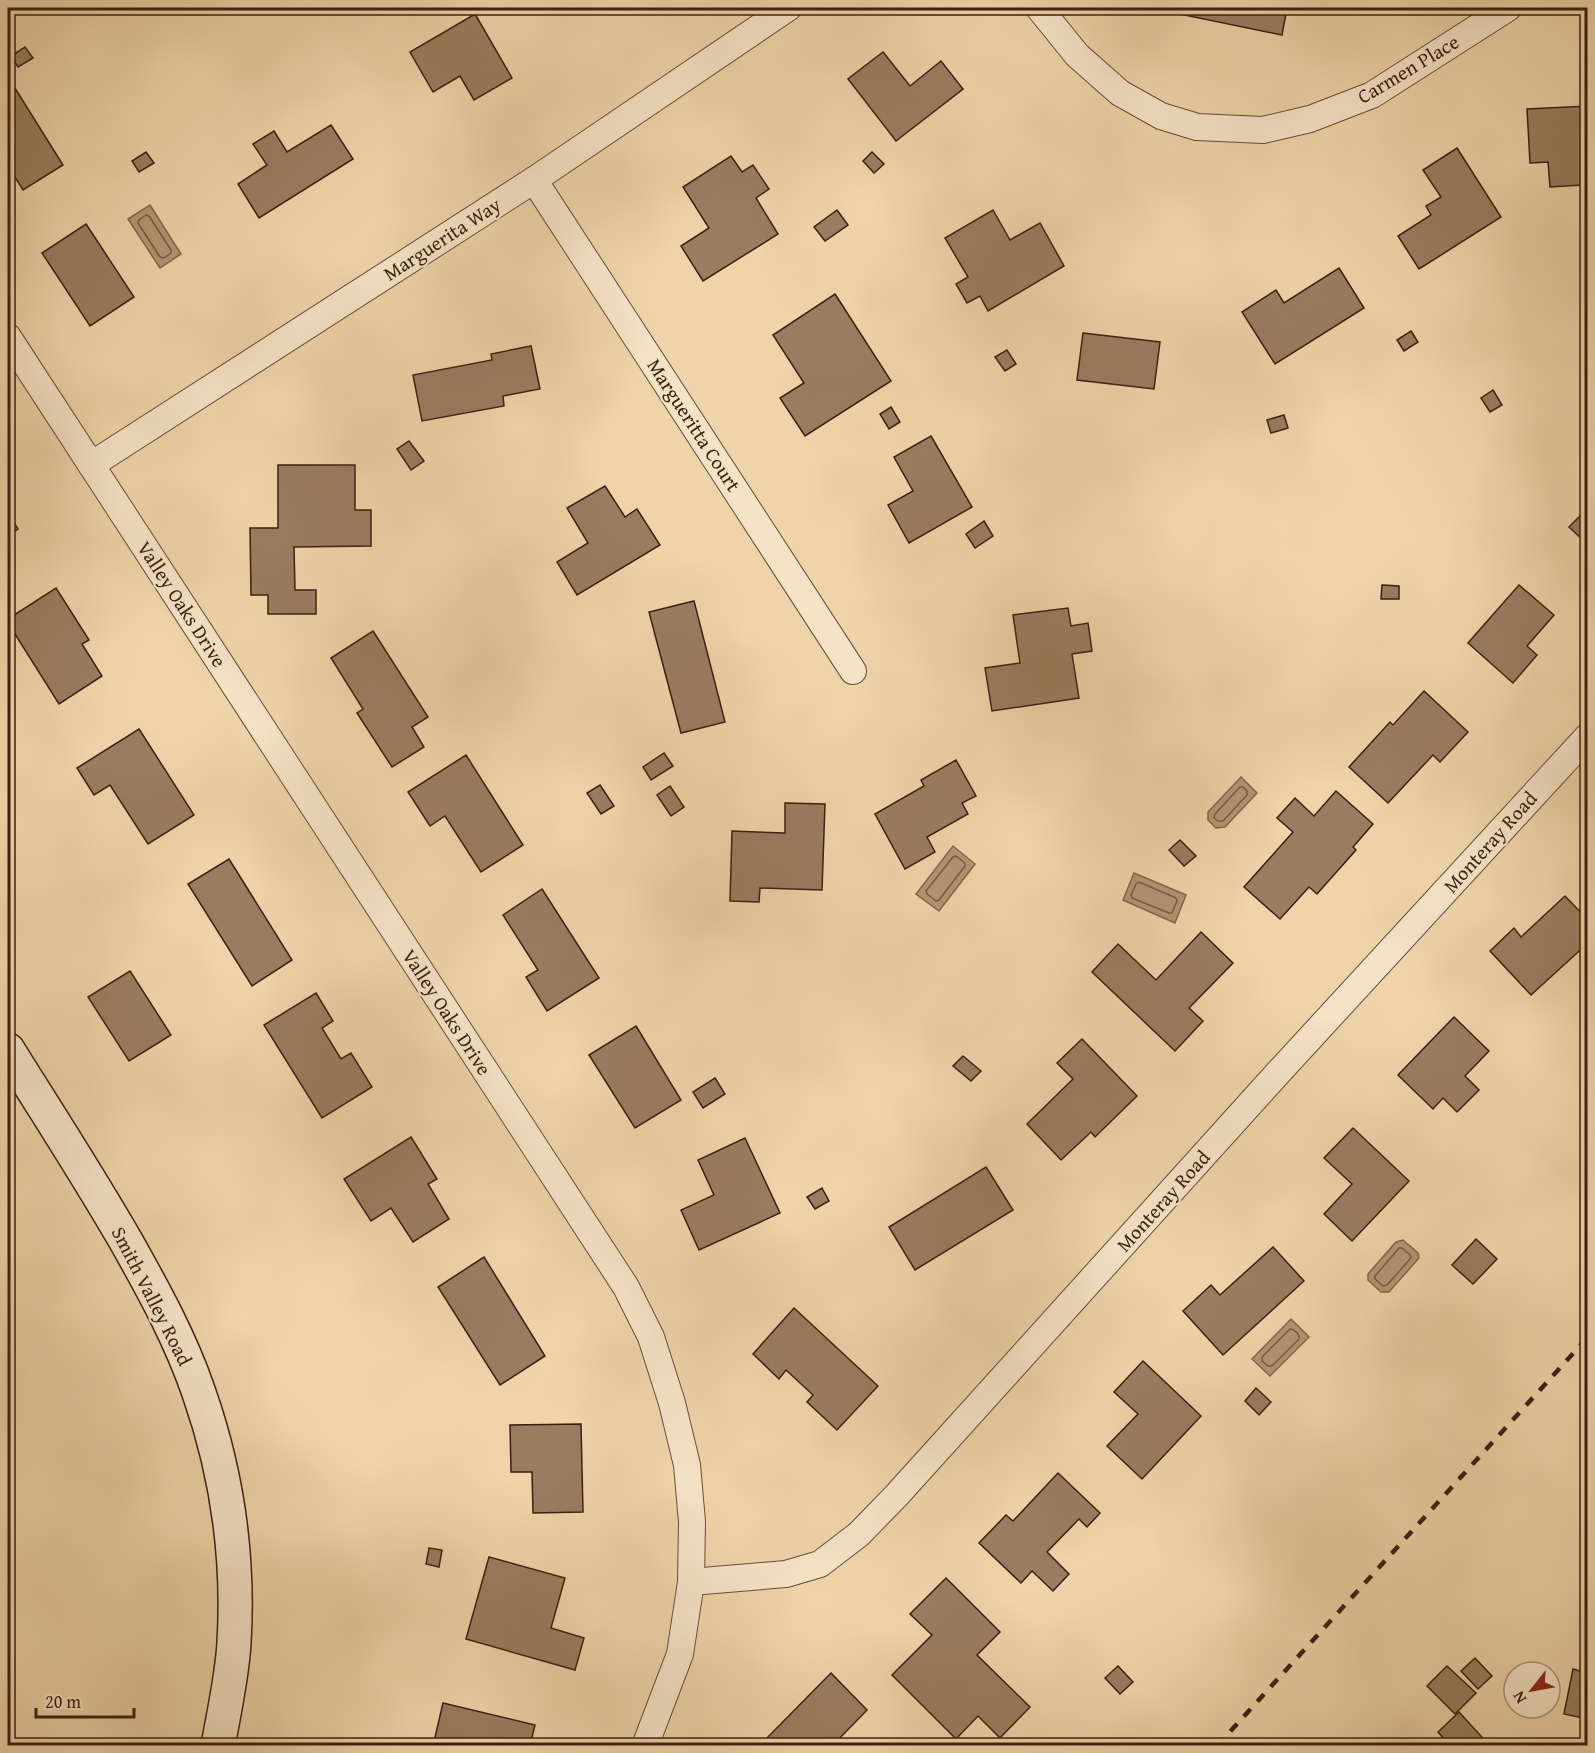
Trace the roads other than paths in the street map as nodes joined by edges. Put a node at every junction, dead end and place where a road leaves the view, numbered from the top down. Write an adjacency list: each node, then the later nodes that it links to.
1 (788, 8): 4 (street, Marguerita Way)
2 (1039, 8): 3 (street, Carmen Place)
3 (1508, 8)
4 (534, 180): 6 (street, Marguerita Way); 7 (street, Margueritta Court)
5 (8, 337): 6 (street, Valley Oaks Drive)
6 (91, 465): 10 (street, Valley Oaks Drive)
7 (854, 670)
8 (1587, 736): 10 (street, Monteray Road)
9 (8, 1050): 11 (main road, Smith Valley Road)
10 (691, 1582): 12 (street, Valley Oaks Drive)
11 (218, 1746)
12 (645, 1746)

